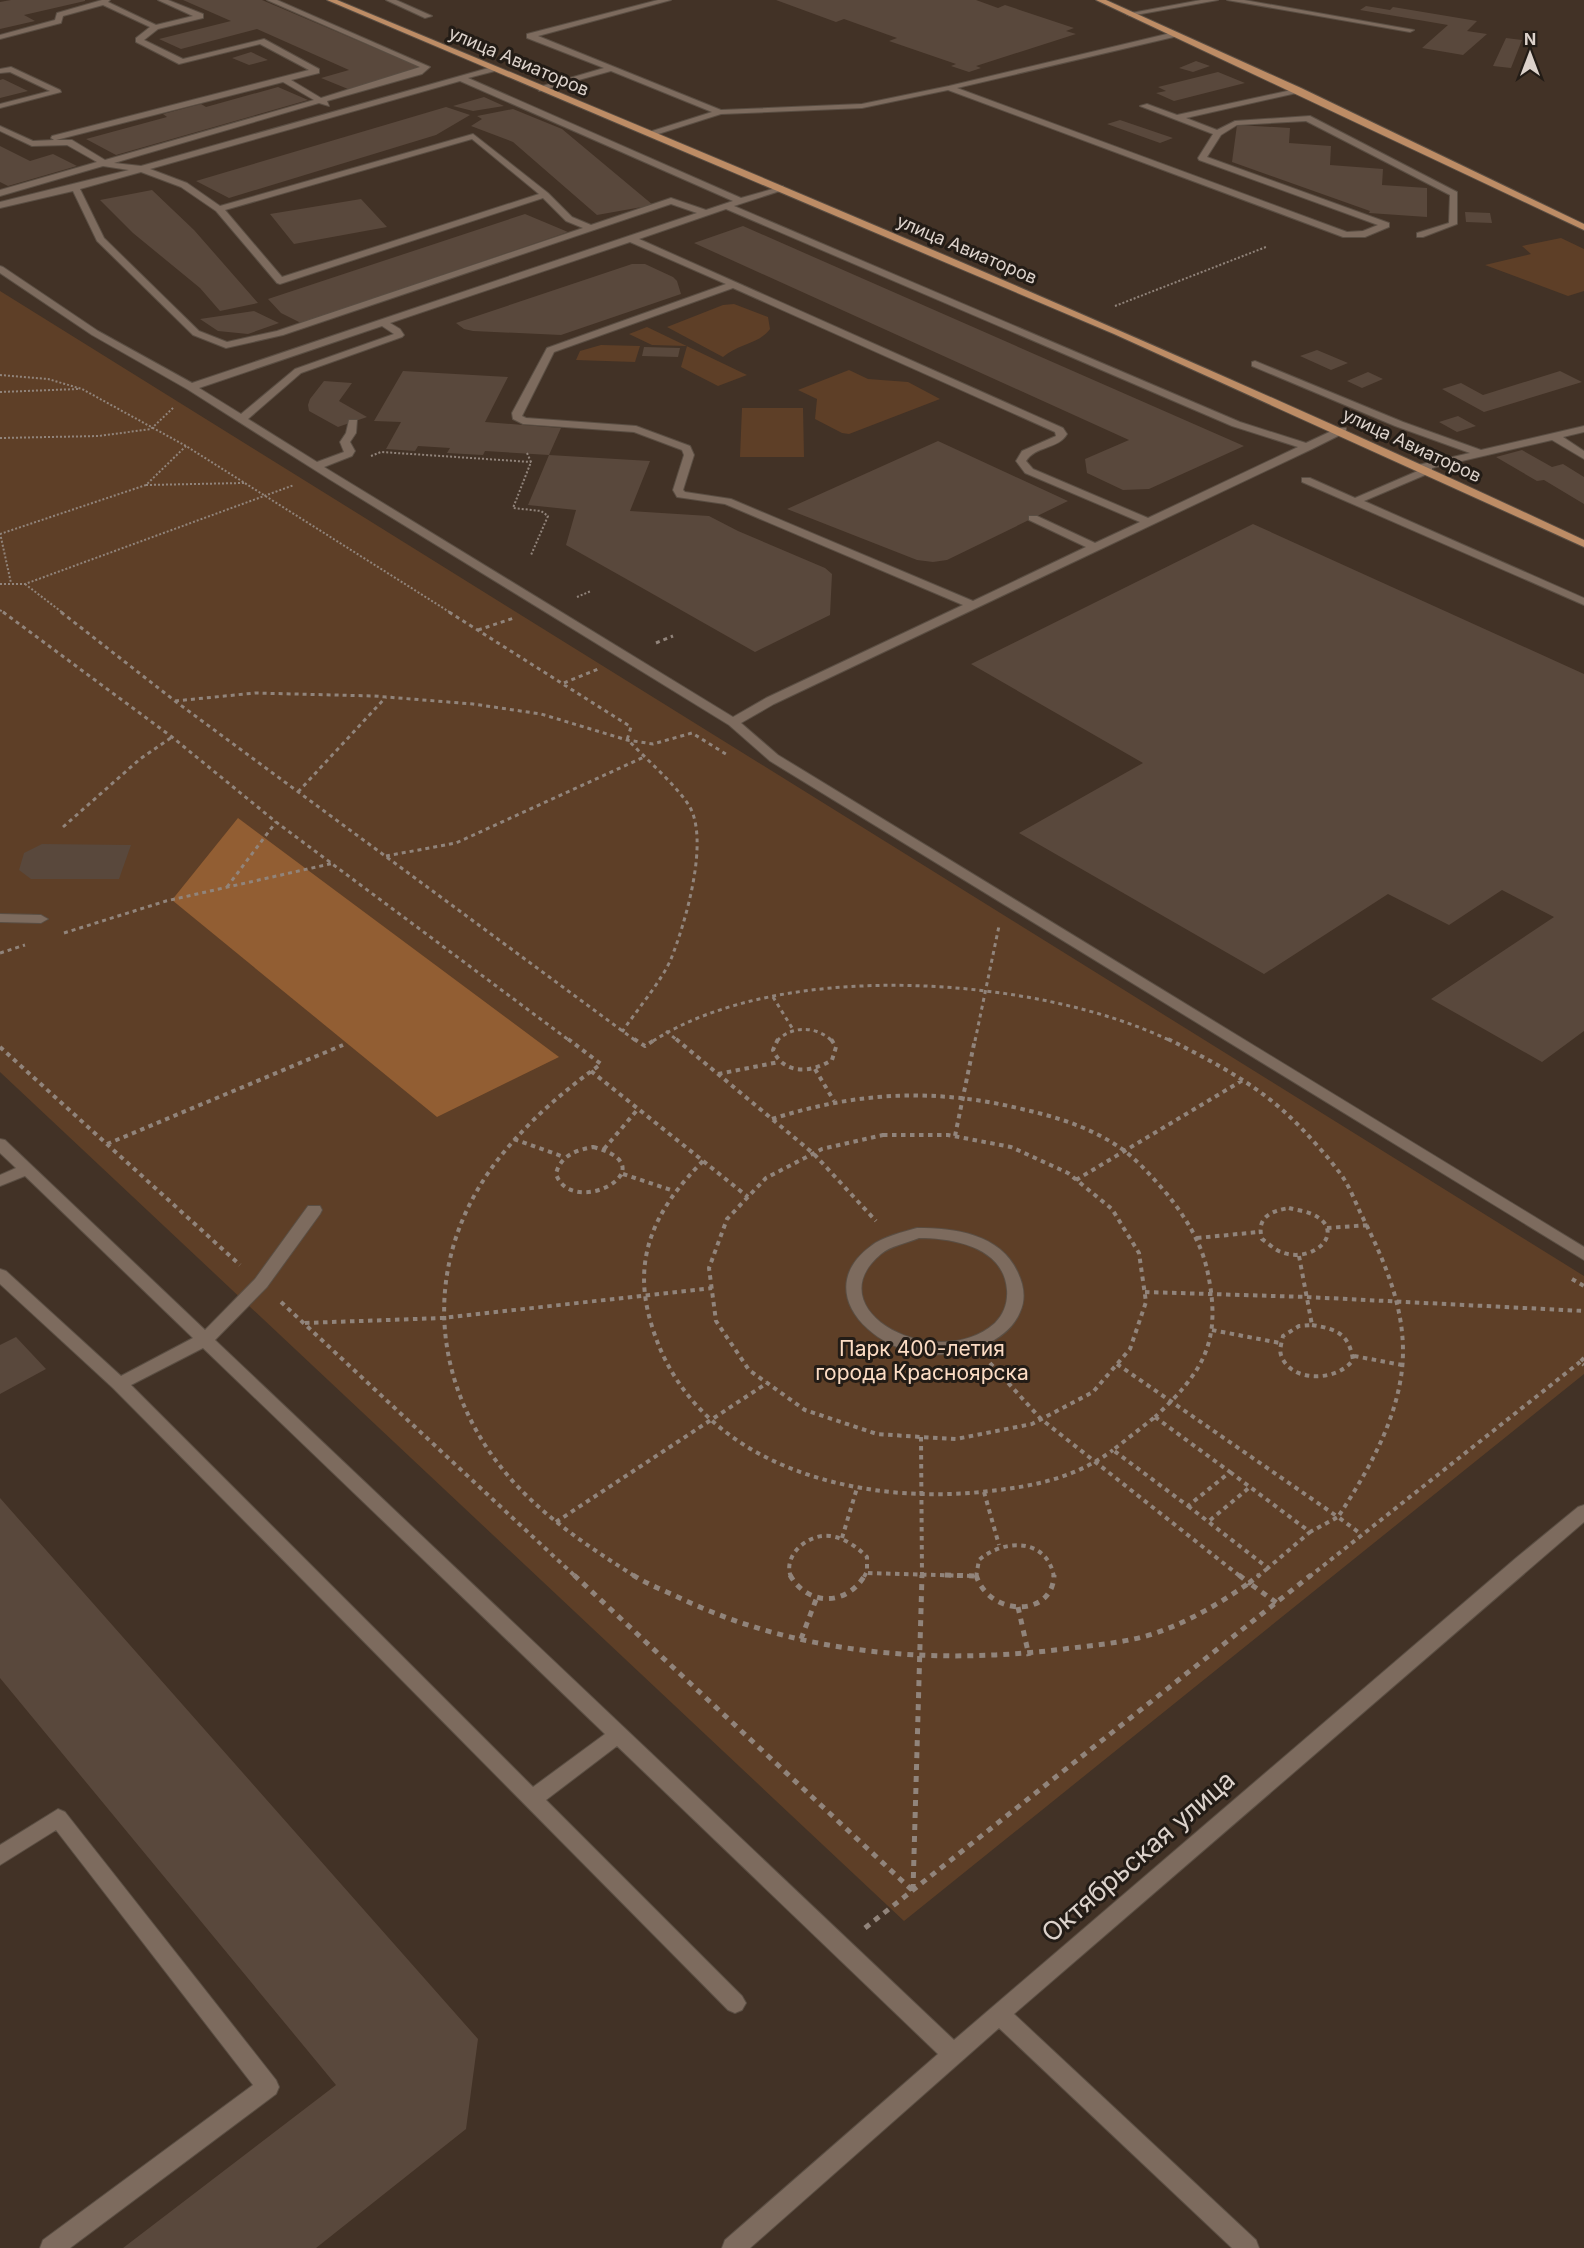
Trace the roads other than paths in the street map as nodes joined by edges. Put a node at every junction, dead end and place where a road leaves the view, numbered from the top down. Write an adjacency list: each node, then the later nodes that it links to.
1 (162, 0): 12 (street)
2 (271, 0): 24 (street)
3 (331, 0): 16 (main road, улица Авиаторов)
4 (390, 0): 11 (street)
5 (667, 0): 17 (street)
6 (1100, 0): 10 (main road)
7 (1214, 0): 10 (street)
8 (1231, 0): 13 (street)
9 (105, 2): 12 (street); 15 (street)
10 (1130, 14): 14 (main road)
11 (428, 16)
12 (155, 27): 20 (street)
13 (1410, 30)
14 (1175, 34): 21 (street); 23 (main road)
15 (0, 37)
16 (492, 69): 19 (street); 22 (main road, улица Авиаторов)
17 (610, 69): 22 (street); 28 (street)
18 (0, 71): 25 (street)
19 (460, 78): 27 (street); 44 (street)
20 (284, 79): 24 (street); 33 (street)
21 (949, 88): 28 (street); 39 (street)
22 (542, 89): 32 (main road, улица Авиаторов)
23 (1298, 90): 29 (street); 49 (main road)
24 (321, 101): 27 (street); 35 (street)
25 (0, 106)
26 (1144, 106): 29 (street)
27 (342, 111): 37 (street)
28 (720, 112): 32 (street)
29 (1177, 118): 31 (street)
30 (0, 128): 33 (street)
31 (1218, 133): 34 (street); 51 (street)
32 (652, 134): 41 (main road, улица Авиаторов)
33 (32, 144): 35 (street)
34 (1213, 162): 36 (street); 39 (street)
35 (106, 164): 37 (street); 42 (street)
36 (1202, 166)
37 (141, 169): 40 (street); 47 (street)
38 (1192, 170): 39 (street)
39 (1181, 175)
40 (75, 187): 45 (street); 50 (street)
41 (780, 188): 44 (street); 61 (main road, улица Авиаторов)
42 (0, 193)
43 (545, 195): 47 (street); 47 (street); 50 (street)
44 (740, 201): 46 (street)
45 (0, 206)
46 (726, 206): 48 (street); 63 (street)
47 (219, 209)
48 (705, 213): 50 (street); 52 (street)
49 (1584, 227)
50 (591, 228)
51 (1420, 235)
52 (630, 238): 54 (street); 55 (street)
53 (0, 269): 57 (street)
54 (735, 284): 71 (street); 75 (street)
55 (384, 323): 57 (street); 58 (street)
56 (1255, 364): 64 (street)
57 (191, 387): 58 (street)
58 (241, 419): 66 (street)
59 (352, 422): 66 (street)
60 (1584, 429): 62 (street)
61 (1342, 430): 63 (street); 67 (main road, улица Авиаторов)
62 (1554, 436): 64 (street); 65 (street)
63 (1308, 447): 71 (street)
64 (1483, 454): 67 (street)
65 (1584, 456)
66 (316, 466): 76 (street)
67 (1425, 468): 69 (street); 72 (main road, улица Авиаторов)
68 (1306, 480): 69 (street)
69 (1356, 501): 74 (street)
70 (1033, 518): 73 (street)
71 (1147, 521): 73 (street)
72 (1584, 544)
73 (1094, 547): 75 (street)
74 (1584, 602)
75 (973, 605): 76 (street)
76 (733, 722): 84 (street)
77 (0, 918): 78 (street)
78 (41, 919)
79 (0, 1144): 80 (street)
80 (25, 1170): 81 (street); 86 (street)
81 (0, 1181)
82 (314, 1210): 86 (street)
83 (892, 1239): 83 (street)
84 (1581, 1248)
85 (0, 1275): 87 (street)
86 (206, 1339): 87 (street); 89 (street)
87 (119, 1384): 90 (street)
88 (1584, 1512): 93 (street, Октябрьская улица)
89 (617, 1735): 90 (street); 94 (street)
90 (531, 1800): 92 (street)
91 (0, 1856): 95 (street)
92 (735, 2003)
93 (999, 2014): 94 (street, Октябрьская улица); 97 (street)
94 (954, 2055): 96 (street, Октябрьская улица)
95 (51, 2248)
96 (733, 2248)
97 (1248, 2248)

